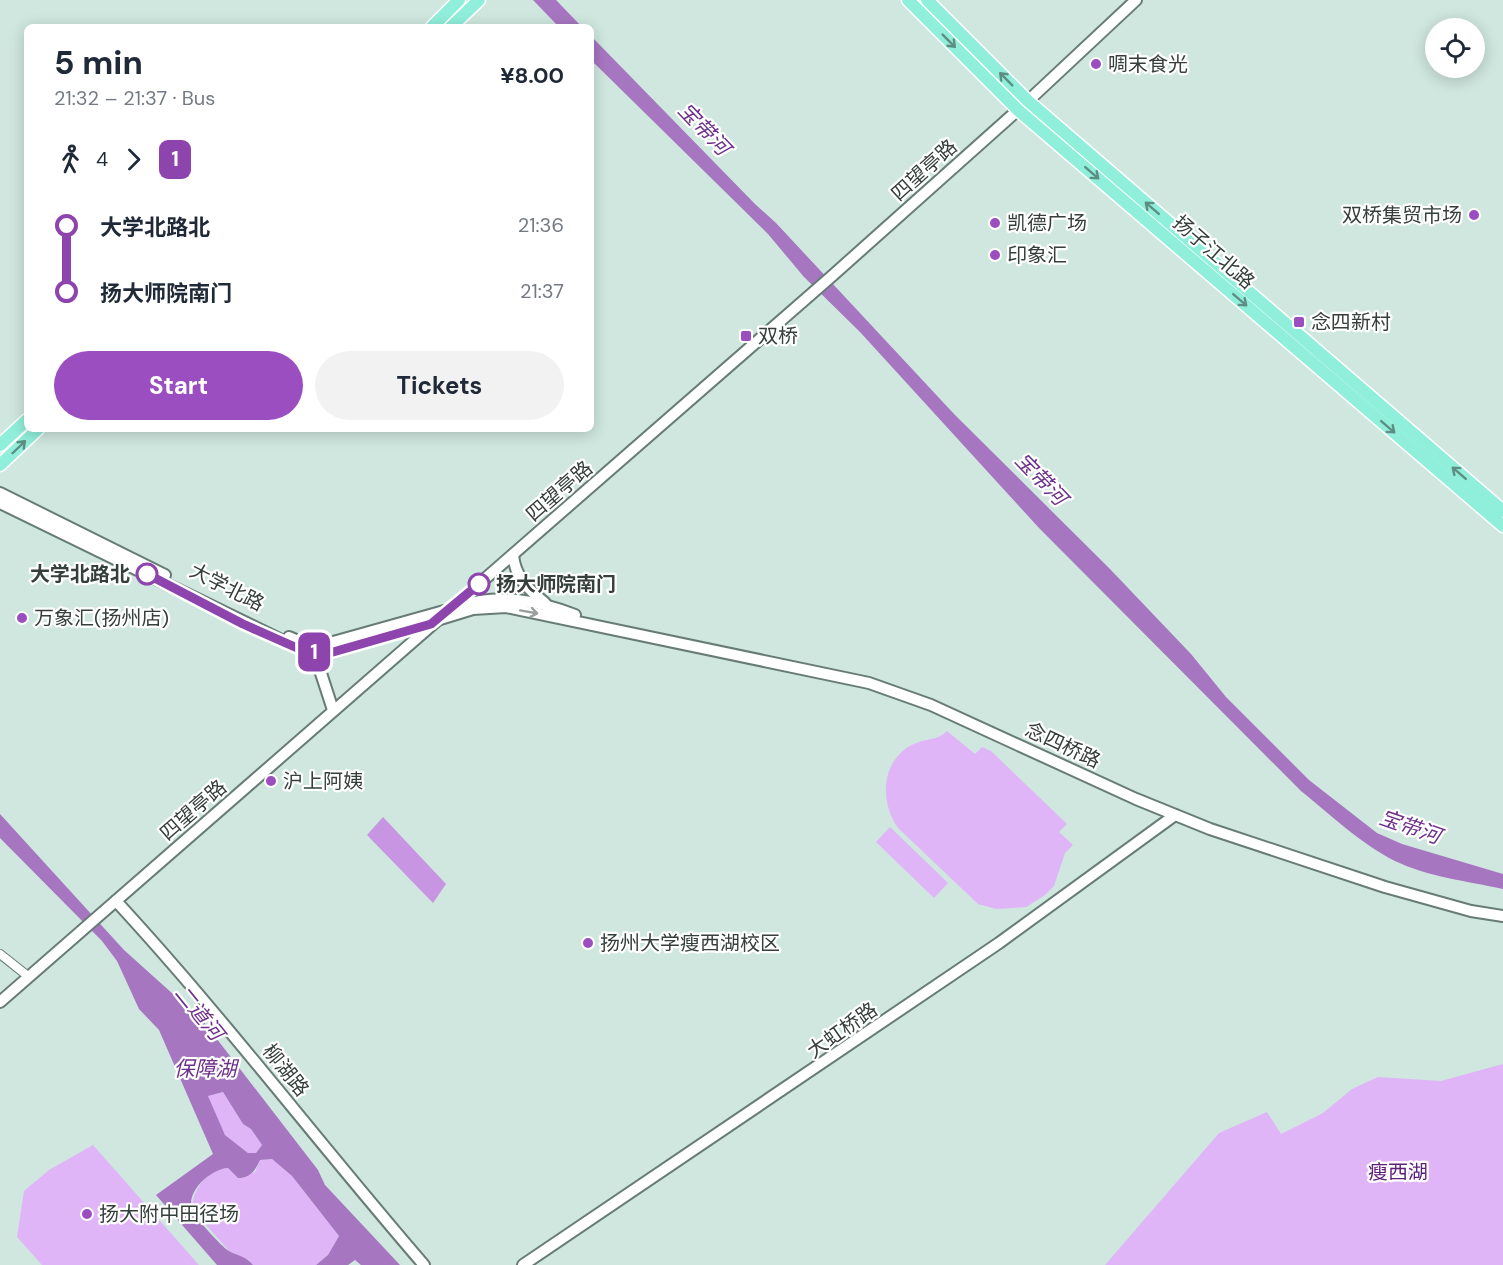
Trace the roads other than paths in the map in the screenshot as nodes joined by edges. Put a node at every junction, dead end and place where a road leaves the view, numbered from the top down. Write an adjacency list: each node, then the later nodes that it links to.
1 (459, 0): 6 (main road)
2 (479, 0): 7 (main road)
3 (908, 0): 9 (main road, 扬子江北路, one-way to 9)
4 (927, 0): 8 (main road, 扬子江北路, one-way to 4)
5 (1136, 0): 8 (street, 四望亭路)
6 (435, 24)
7 (454, 24)
8 (1028, 101): 9 (street, 四望亭路); 16 (main road, 扬子江北路, one-way to 8)
9 (1018, 110): 17 (main road, 扬子江北路, one-way to 17); 18 (street, 四望亭路)
10 (24, 423): 12 (main road)
11 (35, 432): 13 (main road, one-way to 11)
12 (0, 445)
13 (0, 465)
14 (0, 493): 20 (street, 大学北路)
15 (0, 503): 23 (street, 大学北路)
16 (1503, 511)
17 (1503, 526)
18 (513, 555): 19 (street); 20 (street, 四望亭路)
19 (545, 603): 20 (street, 念四桥路); 22 (street, 念四桥路)
20 (449, 609): 21 (street, 四望亭路)
21 (431, 624): 22 (street, 念四桥路, one-way to 22); 23 (street, 大学北路); 24 (street, 四望亭路)
22 (603, 626): 25 (street, 念四桥路)
23 (304, 651): 24 (street)
24 (333, 710): 26 (street, 四望亭路)
25 (1175, 815): 27 (street, 念四桥路); 32 (street, 大虹桥路)
26 (116, 901): 29 (street, 四望亭路); 31 (street, 柳湖路)
27 (1503, 916)
28 (0, 954): 29 (street)
29 (29, 977): 30 (street, 四望亭路)
30 (0, 1002)
31 (424, 1265)
32 (523, 1265)

